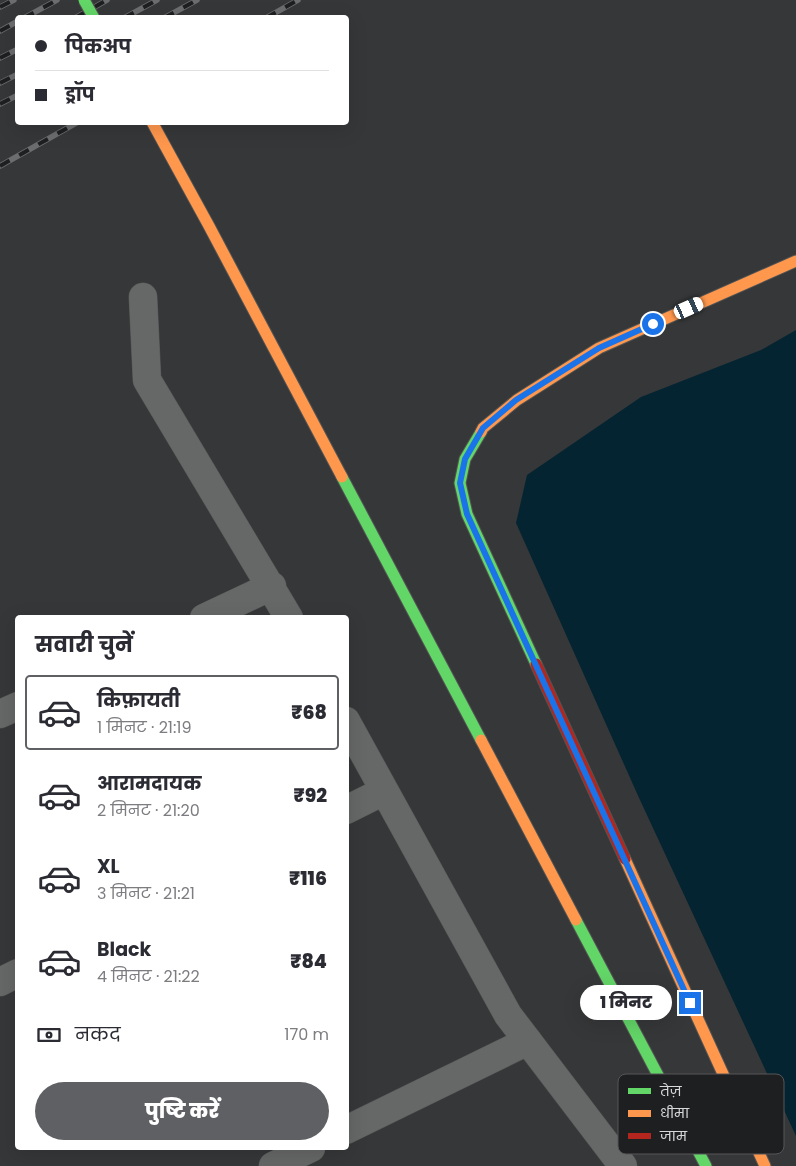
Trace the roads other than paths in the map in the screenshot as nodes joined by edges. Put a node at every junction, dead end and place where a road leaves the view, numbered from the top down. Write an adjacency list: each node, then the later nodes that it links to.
1 (84, 0): 2 (main road, bridge)
2 (92, 15)
3 (154, 125): 17 (main road)
4 (796, 261): 18 (main road)
5 (143, 296): 6 (street)
6 (272, 586): 7 (street); 8 (street)
7 (210, 615)
8 (287, 615)
9 (15, 707): 10 (street)
10 (0, 714)
11 (349, 727): 12 (street)
12 (384, 791): 13 (street); 16 (street)
13 (349, 808)
14 (15, 974): 15 (street)
15 (0, 982)
16 (528, 1041): 19 (street); 24 (street)
17 (657, 1074)
18 (723, 1074)
19 (349, 1129)
20 (307, 1150): 23 (street)
21 (700, 1154): 25 (main road)
22 (760, 1154): 26 (main road)
23 (273, 1166)
24 (623, 1166)
25 (706, 1166)
26 (765, 1166)

